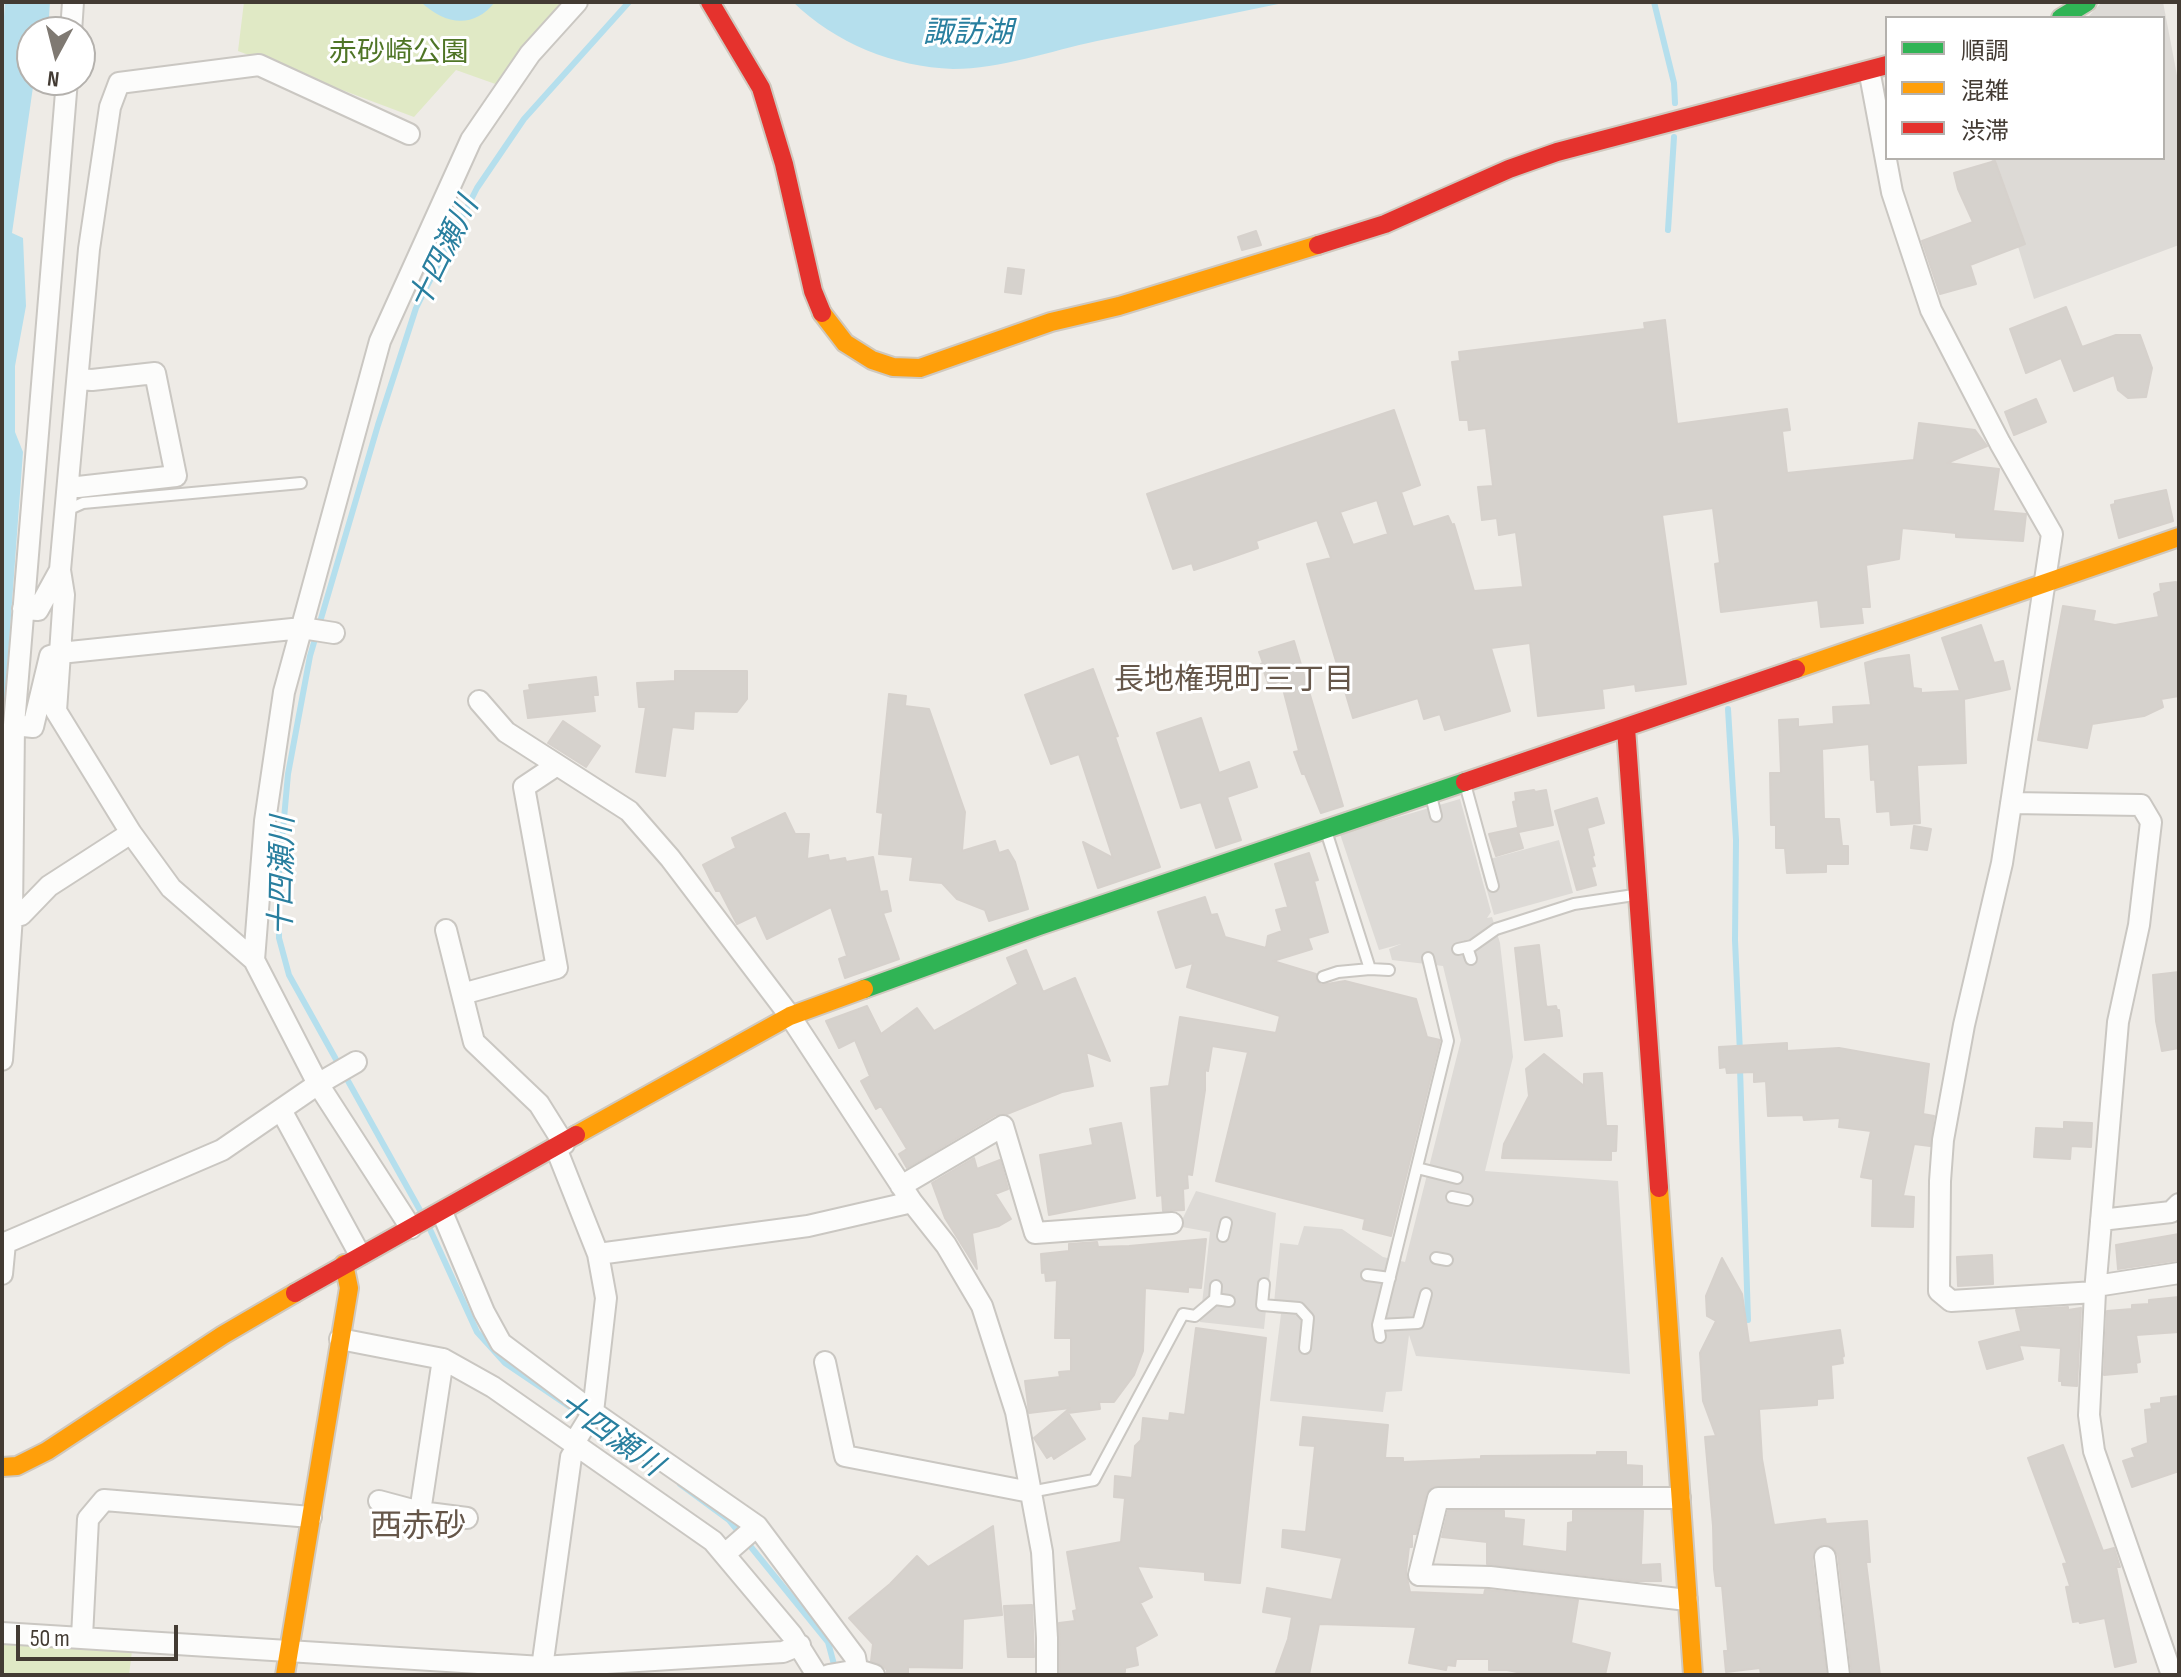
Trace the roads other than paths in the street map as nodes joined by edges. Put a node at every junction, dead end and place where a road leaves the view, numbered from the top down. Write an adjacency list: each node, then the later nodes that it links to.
1 (577, 2): 19 (street)
2 (710, 2): 5 (street)
3 (2087, 2): 4 (street)
4 (2064, 16)
5 (1885, 66)
6 (1871, 80): 9 (street)
7 (66, 96): 18 (street)
8 (409, 134): 11 (street)
9 (1885, 155)
10 (1886, 160): 17 (street)
11 (78, 379): 13 (street); 13 (street)
12 (301, 483): 14 (lane)
13 (68, 486): 14 (street)
14 (66, 507): 16 (street)
15 (2179, 537): 17 (street)
16 (60, 570): 18 (street); 21 (street)
17 (2046, 581): 24 (street); 28 (street)
18 (23, 609): 23 (street)
19 (305, 628): 20 (street); 21 (street); 38 (street)
20 (332, 633)
21 (60, 653): 23 (street); 31 (street)
22 (479, 701): 25 (street)
23 (14, 725): 34 (street)
24 (1626, 728): 26 (street); 33 (street)
25 (557, 765): 42 (street); 43 (street)
26 (1464, 782): 27 (street); 32 (lane)
27 (1431, 794): 29 (lane); 30 (street)
28 (2011, 803): 56 (street); 69 (street)
29 (1436, 816)
30 (1325, 829): 39 (lane); 43 (street)
31 (131, 833): 34 (street); 38 (street)
32 (1493, 886)
33 (1639, 894): 37 (lane); 83 (street)
34 (12, 916): 44 (street)
35 (446, 930): 42 (street)
36 (1428, 958): 49 (lane)
37 (1471, 959)
38 (254, 960): 46 (street)
39 (1370, 969): 40 (lane); 41 (lane)
40 (1389, 970)
41 (1323, 977)
42 (462, 994): 48 (street)
43 (790, 1016): 48 (street); 51 (street)
44 (2, 1060)
45 (354, 1064): 46 (street)
46 (321, 1083): 47 (street); 59 (street)
47 (281, 1110): 62 (street); 64 (street)
48 (560, 1146): 55 (street); 61 (street)
49 (1417, 1168): 50 (lane); 66 (lane)
50 (1457, 1178)
51 (906, 1194): 57 (street); 61 (street); 82 (street)
52 (1452, 1197): 53 (lane)
53 (1467, 1200)
54 (2179, 1204): 56 (street)
55 (440, 1213): 59 (street); 79 (street)
56 (2101, 1220): 69 (street)
57 (1172, 1223)
58 (1226, 1223): 60 (lane)
59 (413, 1227): 62 (street)
60 (1223, 1236)
61 (598, 1254): 79 (street)
62 (352, 1260): 75 (street); 81 (street)
63 (2179, 1273): 69 (street)
64 (2, 1274)
65 (1367, 1275): 66 (lane)
66 (1390, 1278): 73 (lane)
67 (1264, 1284): 76 (lane)
68 (1216, 1286): 71 (lane)
69 (2096, 1289): 103 (street)
70 (1426, 1294): 73 (lane)
71 (1215, 1299): 72 (lane); 82 (lane)
72 (1229, 1301)
73 (1378, 1325): 74 (lane)
74 (1380, 1337)
75 (340, 1339): 77 (street); 86 (street)
76 (1305, 1348)
77 (443, 1359): 80 (street); 85 (street)
78 (825, 1362): 82 (street)
79 (592, 1414): 80 (street); 88 (street)
80 (577, 1443): 89 (street); 96 (street)
81 (2, 1467)
82 (1030, 1492): 100 (street)
83 (1680, 1498): 91 (street); 91 (street)
84 (379, 1501): 85 (street)
85 (420, 1512): 87 (street)
86 (311, 1517): 93 (street); 95 (street)
87 (467, 1518)
88 (754, 1528): 89 (street); 97 (street)
89 (726, 1552): 94 (street)
90 (1825, 1557): 102 (street)
91 (1687, 1600): 101 (street)
92 (2, 1633): 93 (street)
93 (82, 1637): 95 (street)
94 (800, 1645): 96 (street); 99 (street)
95 (289, 1650): 96 (street); 98 (street)
96 (541, 1671)
97 (854, 1673)
98 (285, 1675)
99 (817, 1675)
100 (1047, 1675)
101 (1693, 1675)
102 (1839, 1675)
103 (2172, 1675)

